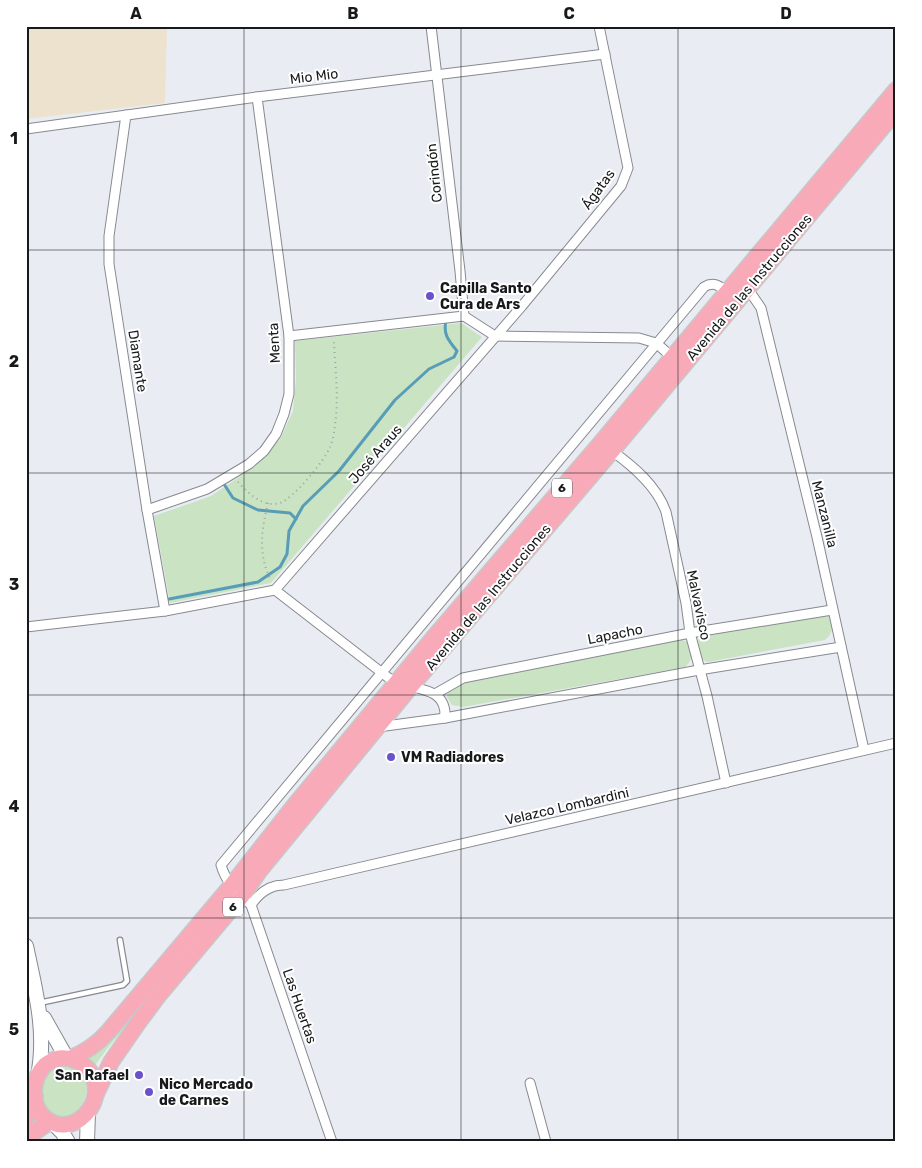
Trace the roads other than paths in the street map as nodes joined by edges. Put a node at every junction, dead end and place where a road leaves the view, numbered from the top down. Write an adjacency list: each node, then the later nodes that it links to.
1 (431, 26): 4 (street, Corindón)
2 (599, 26): 3 (street, Ágatas)
3 (605, 54): 4 (street, Mio Mio); 14 (street, Ágatas)
4 (437, 75): 6 (street, Mio Mio); 12 (street, Corindón)
5 (896, 90): 11 (main road, Avenida de las Instrucciones / 6)
6 (257, 97): 8 (street, Mio Mio); 13 (street, Menta)
7 (896, 111): 10 (main road, Avenida de las Instrucciones / 6)
8 (126, 115): 9 (street, Mio Mio); 18 (street, Diamante)
9 (26, 129)
10 (748, 289): 17 (main road, Avenida de las Instrucciones / 6); 20 (street, Manzanilla)
11 (728, 292): 15 (street, Avenida de las Instrucciones); 16 (main road, Avenida de las Instrucciones / 6)
12 (464, 316): 13 (street); 14 (street)
13 (289, 336): 18 (street, Menta)
14 (495, 336): 15 (street); 19 (street, José Araus)
15 (656, 343): 16 (street); 26 (street, Avenida de las Instrucciones)
16 (672, 357): 27 (main road, Avenida de las Instrucciones / 6)
17 (612, 451): 23 (street, Malvavisco); 28 (main road, Avenida de las Instrucciones / 6)
18 (147, 510): 21 (street, Diamante)
19 (273, 586): 21 (street); 26 (street)
20 (832, 610): 23 (street, Lapacho); 24 (street, Manzanilla)
21 (166, 611): 22 (street)
22 (26, 627)
23 (690, 633): 25 (street, Malvavisco); 29 (street, Lapacho)
24 (841, 647): 25 (street); 33 (street, Manzanilla)
25 (699, 670): 30 (street); 34 (street, Malvavisco)
26 (381, 672): 27 (street); 35 (street, Avenida de las Instrucciones)
27 (396, 682): 28 (street); 35 (main road, Avenida de las Instrucciones / 6)
28 (412, 685): 29 (street); 31 (main road, Avenida de las Instrucciones / 6)
29 (434, 694): 30 (street)
30 (445, 718): 31 (street)
31 (378, 727): 35 (main road, Avenida de las Instrucciones / 6)
32 (896, 743): 33 (street, Velazco Lombardini)
33 (864, 750): 34 (street, Velazco Lombardini)
34 (726, 783): 35 (street, Velazco Lombardini)
35 (241, 896): 39 (main road, Avenida de las Instrucciones / 6); 43 (main road, Avenida de las Instrucciones / 6); 49 (street, Las Huertas)
36 (120, 940): 38 (lane)
37 (26, 946): 38 (street)
38 (32, 1004): 39 (street); 40 (street)
39 (68, 1058): 40 (main road, Avenida de las Instrucciones); 43 (main road)
40 (38, 1076): 42 (main road)
41 (530, 1083): 50 (street)
42 (34, 1096): 44 (main road); 45 (main road)
43 (92, 1104): 45 (main road); 48 (street)
44 (26, 1119)
45 (52, 1123): 46 (main road); 47 (street)
46 (26, 1138)
47 (68, 1142)
48 (87, 1142)
49 (332, 1142)
50 (546, 1142)

